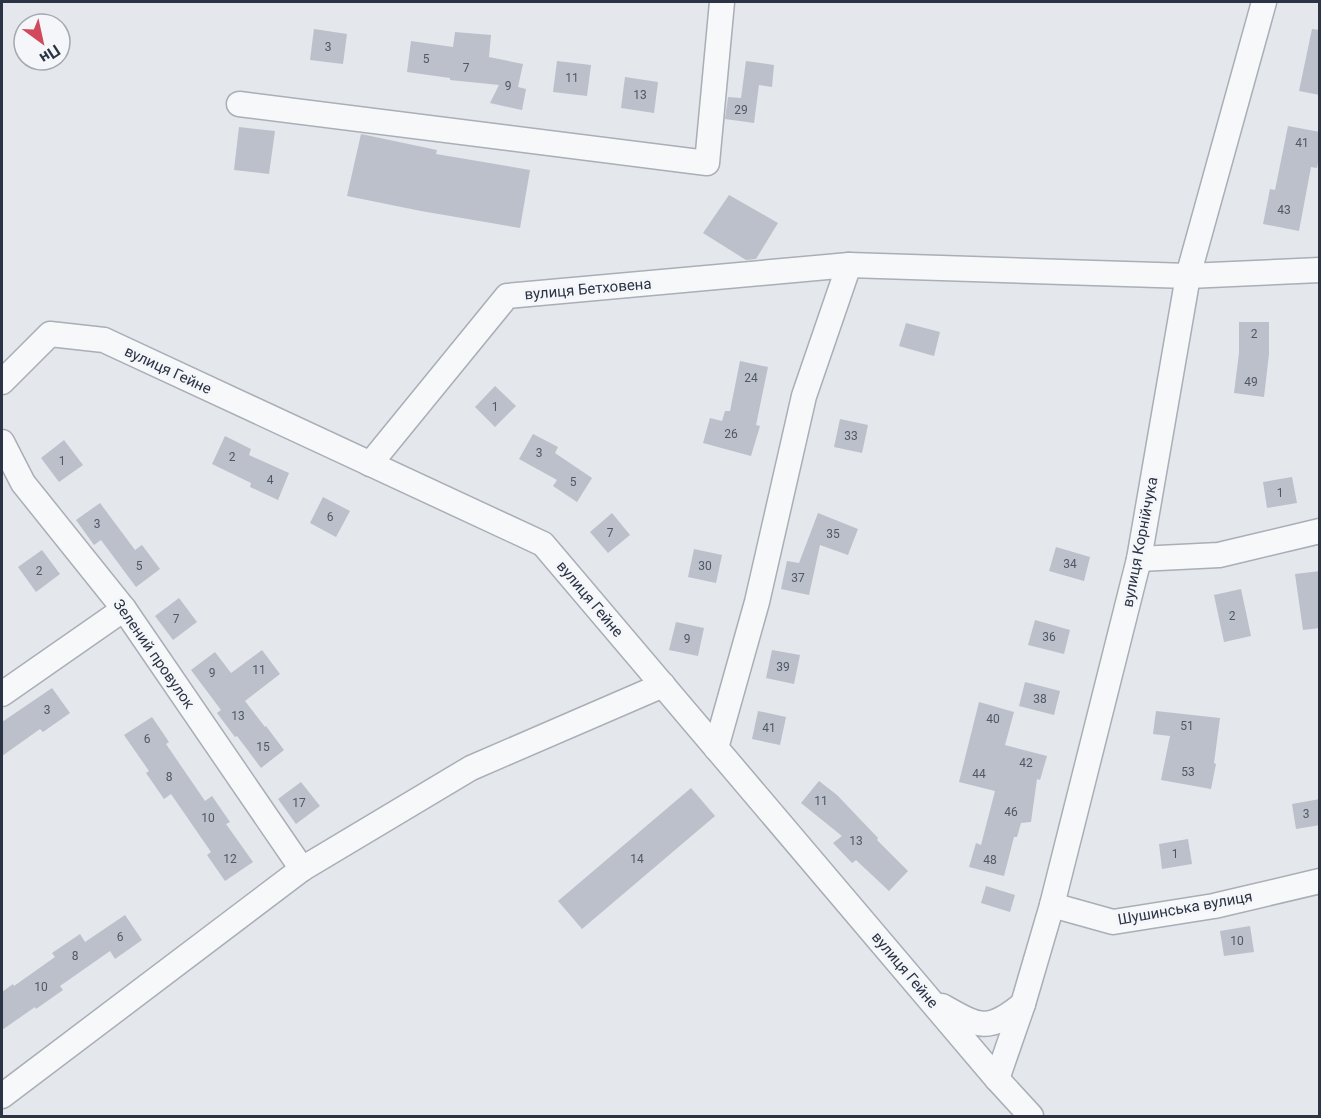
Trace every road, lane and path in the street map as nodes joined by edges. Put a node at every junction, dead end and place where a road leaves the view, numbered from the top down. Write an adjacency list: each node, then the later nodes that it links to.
1 (722, 2): 3 (street)
2 (1264, 2): 6 (street, вулиця Корнійчука)
3 (239, 104)
4 (849, 265): 6 (street, вулиця Бетховена); 9 (street, вулиця Бетховена); 15 (street)
5 (1320, 270): 6 (street, вулиця Бетховена)
6 (1188, 276): 11 (street, вулиця Корнійчука)
7 (2, 382): 9 (street, вулиця Гейне)
8 (2, 442): 12 (street, Зелений провулок)
9 (370, 464): 13 (street, вулиця Гейне)
10 (1320, 531): 11 (street)
11 (1139, 559): 18 (street, вулиця Корнійчука)
12 (124, 609): 14 (street); 16 (street, Зелений провулок)
13 (663, 685): 15 (street, вулиця Гейне); 16 (street)
14 (2, 694)
15 (716, 748): 19 (street, вулиця Гейне)
16 (302, 869): 22 (street)
17 (1320, 881): 18 (street, Шушинська вулиця)
18 (1052, 905): 20 (street, вулиця Корнійчука)
19 (929, 999): 20 (street); 21 (street, вулиця Гейне)
20 (1023, 1004): 21 (street, вулиця Корнійчука)
21 (997, 1079): 23 (street, вулиця Гейне)
22 (2, 1096)
23 (1031, 1116)

